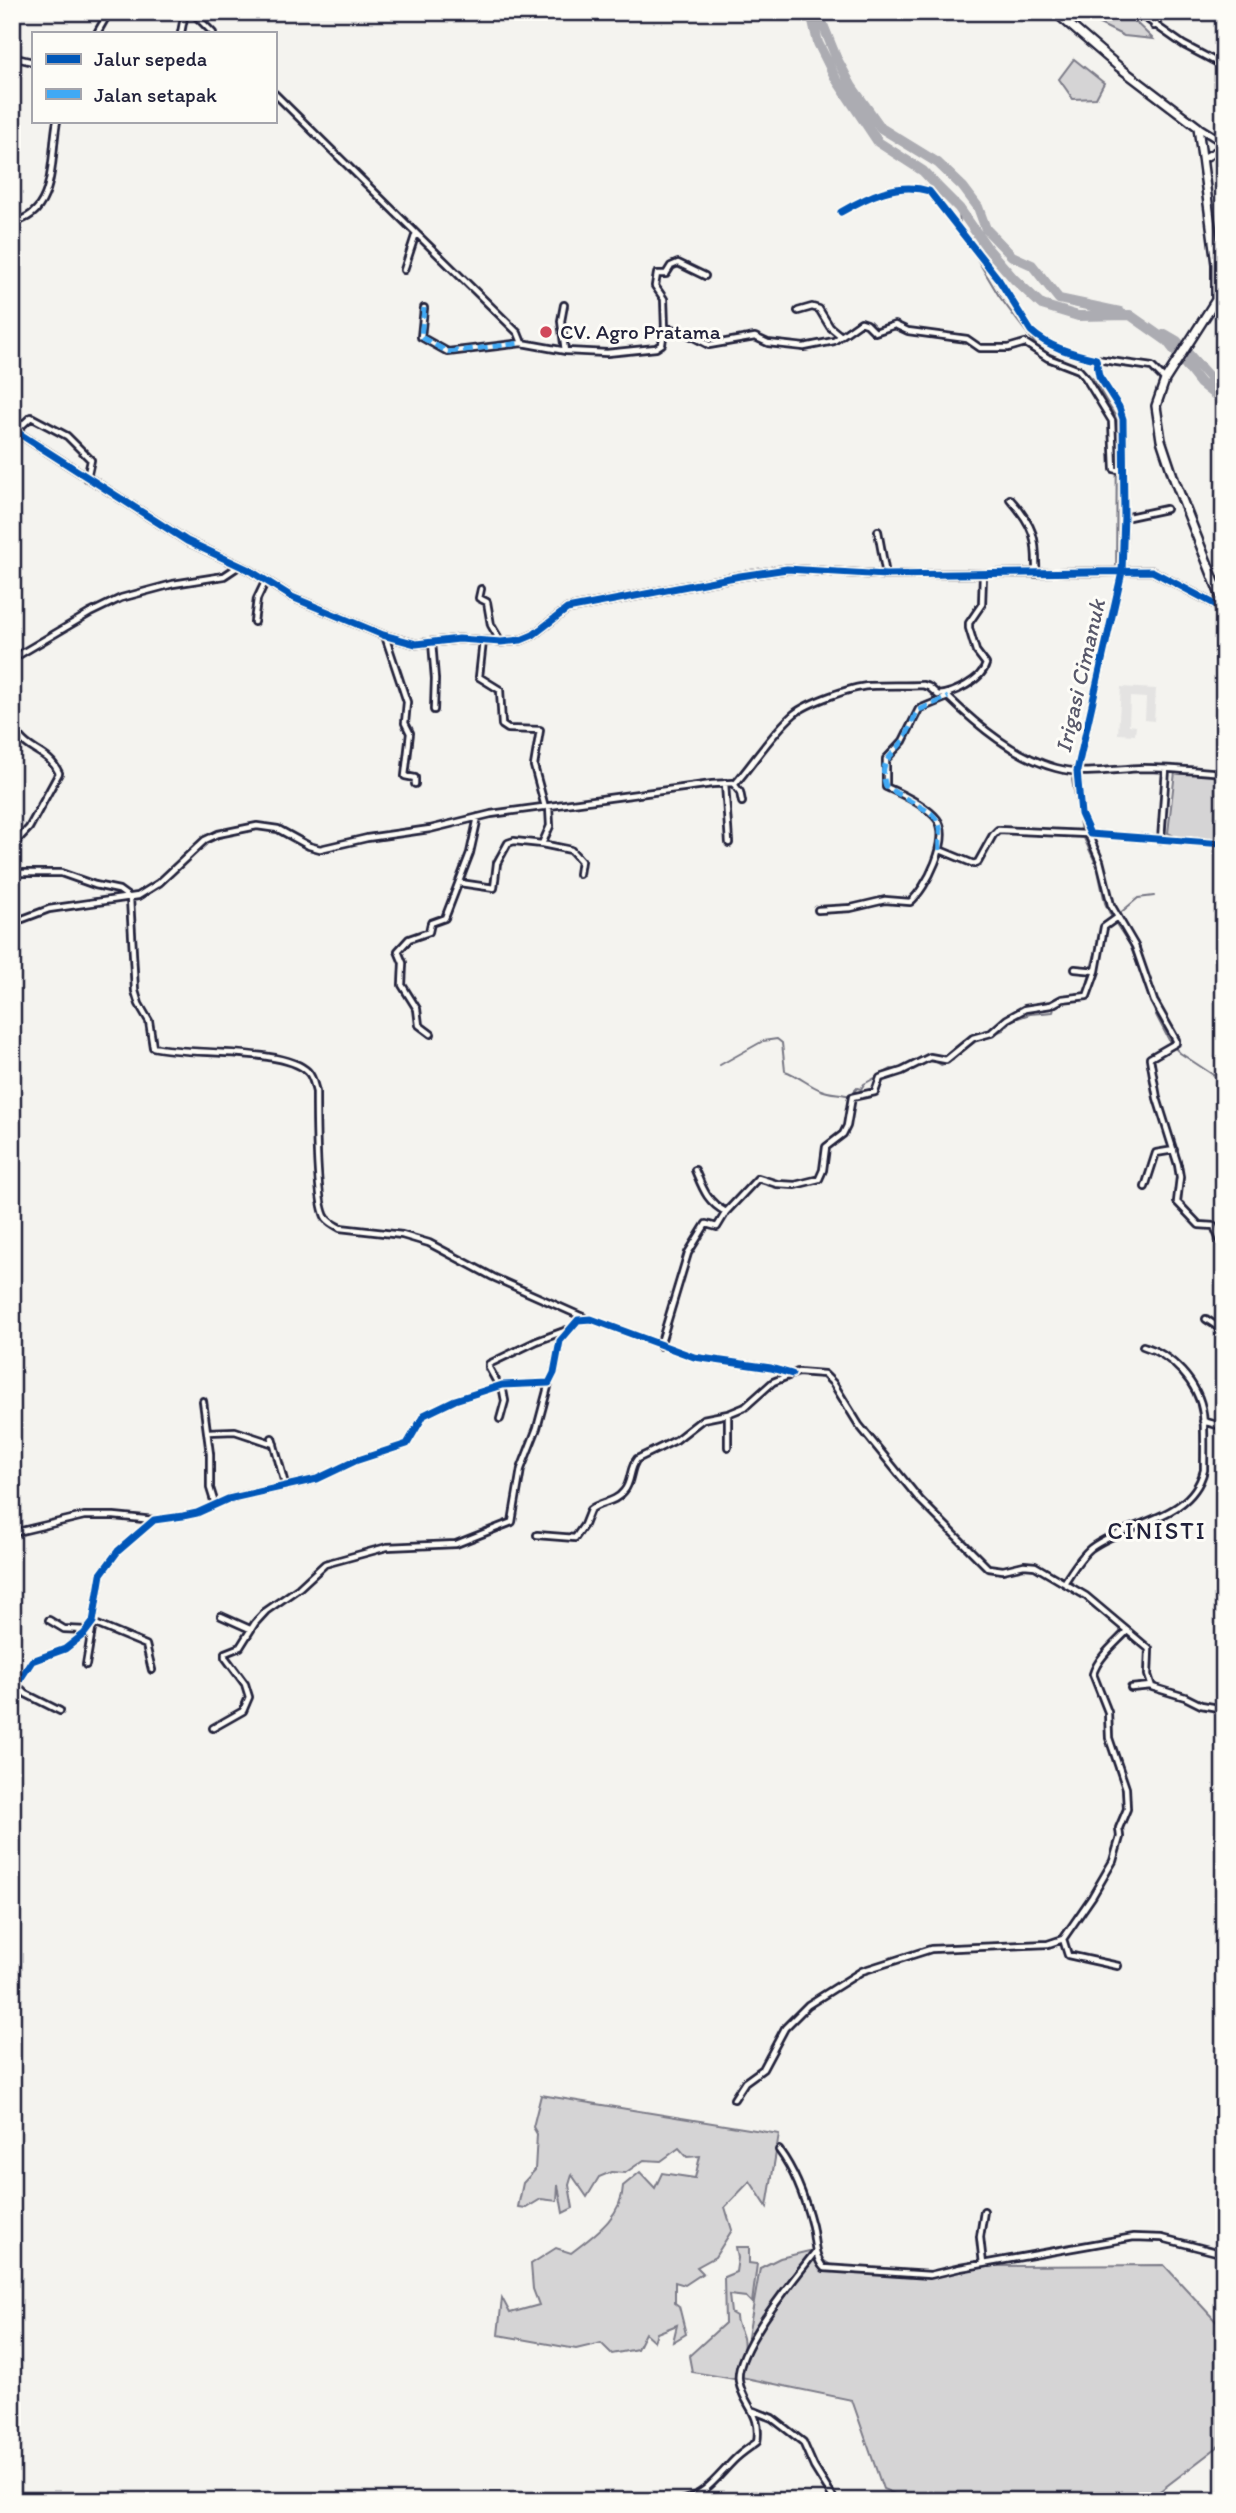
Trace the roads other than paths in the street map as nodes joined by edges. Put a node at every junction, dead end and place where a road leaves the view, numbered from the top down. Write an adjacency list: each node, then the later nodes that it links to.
1 (109, 12): 8 (street)
2 (185, 12): 9 (street)
3 (192, 12): 10 (street)
4 (1055, 12): 16 (main road)
5 (1137, 12): 7 (street)
6 (1161, 12): 7 (street)
7 (1154, 26): 13 (street)
8 (98, 32)
9 (181, 32)
10 (212, 32)
11 (12, 57): 12 (street)
12 (32, 62)
13 (1224, 66)
14 (276, 95): 21 (street)
15 (57, 122): 20 (street)
16 (1198, 127): 17 (street); 18 (main road)
17 (1224, 145): 18 (street)
18 (1204, 158): 25 (main road)
19 (841, 212): 31 (street)
20 (12, 222)
21 (416, 233): 22 (street); 33 (street)
22 (404, 270)
23 (705, 276): 29 (street)
24 (1224, 296): 25 (street)
25 (1216, 300): 36 (main road)
26 (564, 305): 34 (street)
27 (424, 308): 33 (street)
28 (797, 312): 30 (street)
29 (665, 329): 30 (street); 34 (street)
30 (841, 336): 32 (street)
31 (1037, 338): 32 (street); 35 (street)
32 (1027, 342): 38 (street)
33 (522, 343): 34 (street)
34 (565, 351)
35 (1096, 359): 36 (street); 38 (street)
36 (1165, 380): 51 (main road)
37 (14, 430): 39 (street); 39 (street)
38 (1122, 471): 42 (street)
39 (87, 478): 44 (street)
40 (1010, 499): 46 (street)
41 (1166, 509): 42 (street)
42 (1124, 518): 45 (street)
43 (878, 531): 47 (street)
44 (239, 566): 49 (street); 57 (street)
45 (1121, 572): 46 (street); 51 (street); 62 (street)
46 (1036, 574): 48 (street)
47 (886, 575): 48 (street); 56 (street)
48 (983, 575): 58 (street)
49 (266, 580): 52 (street); 53 (street)
50 (481, 589): 56 (street)
51 (1224, 607)
52 (254, 622)
53 (385, 635): 55 (street); 65 (street)
54 (483, 640): 55 (street); 56 (street); 68 (street)
55 (432, 642): 60 (street)
56 (501, 642)
57 (12, 659)
58 (949, 696): 62 (street); 66 (street); 76 (street)
59 (12, 710): 75 (street)
60 (434, 710)
61 (1166, 769): 62 (street); 63 (street); 71 (street)
62 (1074, 771): 70 (street)
63 (1224, 773)
64 (725, 783): 66 (street); 68 (street); 72 (street)
65 (415, 784)
66 (735, 785): 67 (street)
67 (742, 802)
68 (547, 807): 69 (street); 73 (street)
69 (478, 817): 79 (street); 80 (street)
70 (1085, 834): 71 (street); 76 (street); 82 (street)
71 (1161, 840): 74 (street)
72 (729, 843)
73 (542, 844): 78 (street); 79 (street)
74 (1224, 844)
75 (12, 846)
76 (940, 850): 81 (street)
77 (12, 873): 80 (street)
78 (579, 874)
79 (460, 883): 86 (street)
80 (130, 898): 83 (street); 92 (street)
81 (818, 909)
82 (1116, 917): 85 (street); 87 (street)
83 (12, 923)
84 (1075, 969): 85 (street)
85 (1096, 971): 90 (street)
86 (431, 1034)
87 (1174, 1150): 89 (street); 91 (street)
88 (695, 1170): 90 (street)
89 (1145, 1187)
90 (726, 1212): 95 (street)
91 (1224, 1250)
92 (583, 1318): 94 (street); 95 (street)
93 (1206, 1319): 97 (street)
94 (568, 1330): 99 (street); 100 (street)
95 (660, 1346): 98 (street)
96 (1143, 1346): 104 (street)
97 (1224, 1348)
98 (792, 1374): 102 (street); 113 (street)
99 (549, 1383): 100 (street); 117 (street)
100 (501, 1386): 103 (street); 108 (street)
101 (203, 1401): 106 (street)
102 (728, 1414): 107 (street); 112 (street)
103 (500, 1419)
104 (1203, 1421): 105 (street); 113 (street)
105 (1224, 1427)
106 (208, 1432): 108 (street); 109 (street)
107 (728, 1447)
108 (285, 1484): 109 (street)
109 (215, 1504): 110 (street)
110 (154, 1520): 111 (street); 116 (street)
111 (12, 1535)
112 (537, 1535)
113 (1064, 1583): 119 (street)
114 (221, 1616): 117 (street)
115 (49, 1620): 118 (street)
116 (93, 1623): 118 (street); 120 (street); 121 (street)
117 (250, 1629): 127 (street)
118 (86, 1630): 123 (street)
119 (1127, 1631): 122 (street); 128 (street)
120 (86, 1665)
121 (152, 1670)
122 (1151, 1686): 124 (street); 125 (street)
123 (15, 1687): 126 (street)
124 (1131, 1688)
125 (1224, 1709)
126 (60, 1711)
127 (213, 1728)
128 (1063, 1938): 129 (street); 130 (street)
129 (1118, 1966)
130 (734, 2099)
131 (779, 2150): 133 (street)
132 (984, 2211): 135 (street)
133 (816, 2251): 135 (street); 136 (street)
134 (1224, 2254): 135 (street)
135 (983, 2264)
136 (754, 2411): 137 (street); 138 (street)
137 (680, 2501)
138 (835, 2501)

